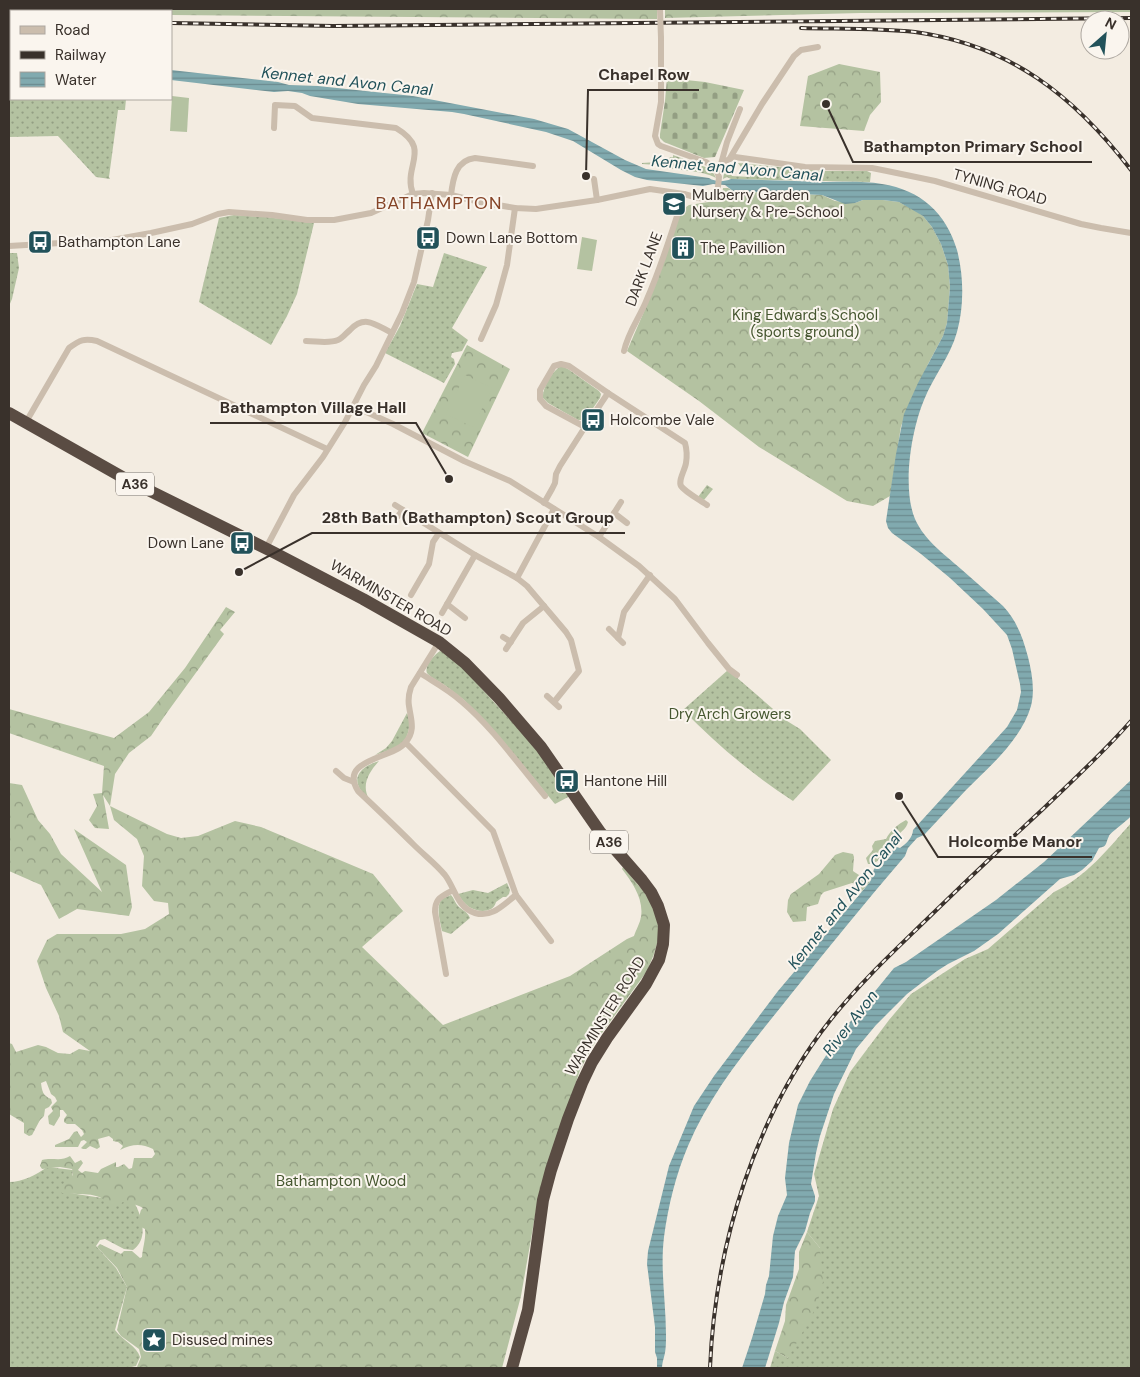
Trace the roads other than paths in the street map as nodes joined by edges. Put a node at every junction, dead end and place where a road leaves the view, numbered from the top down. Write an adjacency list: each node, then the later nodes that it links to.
1 (660, 9): 7 (street, bridge)
2 (818, 47): 5 (street)
3 (740, 109): 7 (street)
4 (274, 128): 10 (street)
5 (730, 158): 7 (street); 15 (street, TYNING ROAD)
6 (533, 166): 11 (street)
7 (718, 169): 12 (street)
8 (594, 179): 13 (street)
9 (432, 193): 10 (street); 11 (street); 17 (street)
10 (413, 194): 16 (street)
11 (450, 194): 14 (street)
12 (684, 194): 13 (street); 20 (street, DARK LANE)
13 (597, 200): 14 (street)
14 (515, 208): 18 (street)
15 (1131, 233)
16 (9, 246)
17 (392, 333): 19 (street); 22 (street)
18 (480, 339)
19 (306, 341)
20 (624, 351)
21 (608, 393): 25 (street); 25 (street); 30 (street)
22 (353, 406): 26 (street); 28 (street)
23 (9, 413): 24 (highway, WARMINSTER ROAD / A36)
24 (26, 422): 26 (street); 38 (highway, WARMINSTER ROAD / A36)
25 (585, 427): 28 (street)
26 (327, 449): 38 (street)
27 (621, 502): 33 (street)
28 (544, 503): 31 (street)
29 (395, 505): 32 (street)
30 (707, 505)
31 (554, 508): 37 (street); 41 (street)
32 (403, 510): 34 (street); 36 (street)
33 (614, 513): 35 (street); 37 (street)
34 (398, 516)
35 (627, 523)
36 (439, 533): 39 (street); 42 (street)
37 (599, 537): 40 (street)
38 (266, 548): 49 (highway, WARMINSTER ROAD / A36)
39 (475, 555): 41 (street); 43 (street)
40 (650, 575): 47 (street); 53 (street)
41 (517, 578): 44 (street)
42 (410, 595)
43 (447, 604): 45 (street); 46 (street)
44 (544, 606): 50 (street); 54 (street)
45 (442, 613)
46 (466, 618)
47 (609, 629)
48 (503, 637): 50 (street)
49 (438, 642): 52 (street); 63 (highway, WARMINSTER ROAD / A36)
50 (511, 642): 51 (street)
51 (506, 649)
52 (420, 673): 55 (street); 58 (street)
53 (737, 675)
54 (547, 696)
55 (406, 743): 57 (street); 60 (street)
56 (336, 771): 57 (street)
57 (354, 782): 59 (street)
58 (545, 796)
59 (452, 890): 60 (street); 62 (street)
60 (516, 895): 61 (street)
61 (551, 941)
62 (446, 974)
63 (512, 1368)

